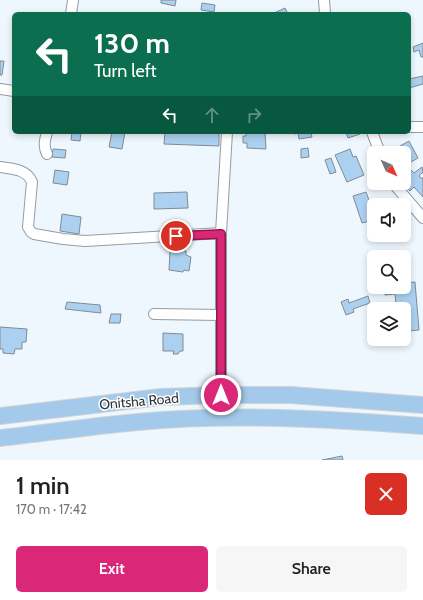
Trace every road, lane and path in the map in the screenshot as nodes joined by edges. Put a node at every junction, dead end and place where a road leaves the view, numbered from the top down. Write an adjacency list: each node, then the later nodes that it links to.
1 (73, 0): 3 (street)
2 (324, 0): 4 (street)
3 (71, 12)
4 (325, 12)
5 (0, 89): 6 (street)
6 (12, 91)
7 (423, 126): 8 (street)
8 (411, 127)
9 (46, 134): 13 (street)
10 (227, 134): 17 (street)
11 (373, 134): 12 (street)
12 (377, 146)
13 (47, 154)
14 (0, 167): 17 (street)
15 (399, 190): 16 (street)
16 (423, 218)
17 (221, 234): 19 (street)
18 (154, 314): 19 (street)
19 (221, 315): 20 (street)
20 (221, 395): 21 (main road, Onitsha Road); 22 (main road, Onitsha Road)
21 (423, 405)
22 (0, 416)
23 (423, 426): 24 (main road, Onitsha Road)
24 (0, 438)

